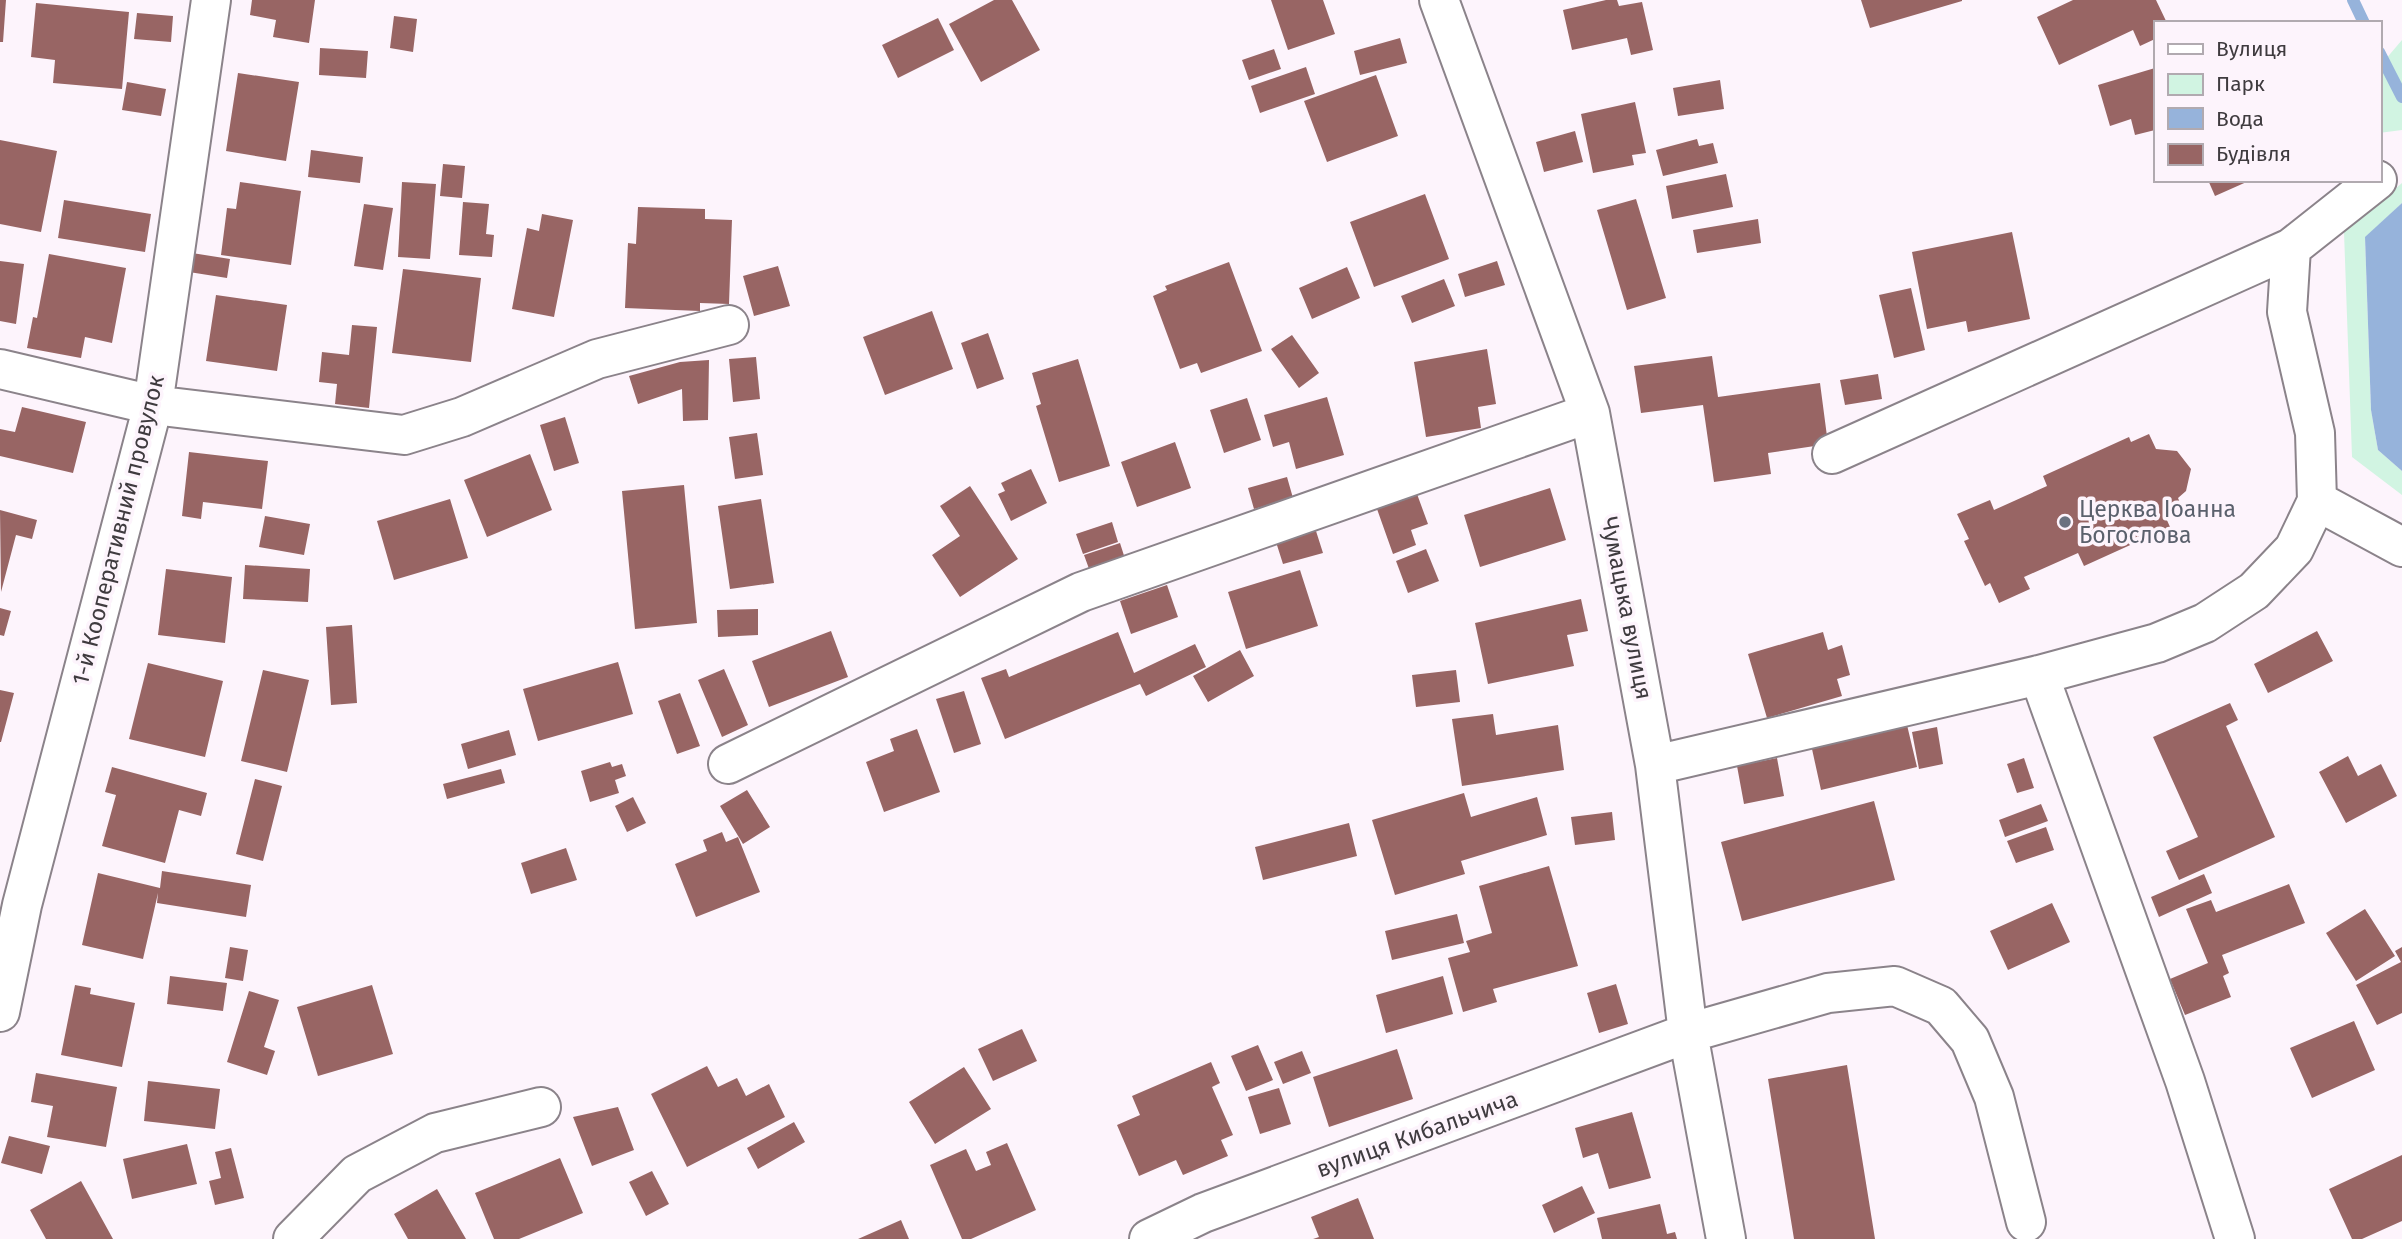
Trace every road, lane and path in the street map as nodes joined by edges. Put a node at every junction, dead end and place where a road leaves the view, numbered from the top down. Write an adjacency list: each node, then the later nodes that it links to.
1 (211, 0): 9 (street, 1-й Кооперативний провулок)
2 (1439, 0): 10 (street, Чумацька вулиця)
3 (2402, 161): 4 (street)
4 (2381, 177)
5 (2374, 182): 6 (street)
6 (2291, 248): 11 (street); 12 (street)
7 (729, 325): 9 (street)
8 (0, 369): 9 (street)
9 (153, 405): 17 (street, 1-й Кооперативний провулок)
10 (1590, 413): 15 (street); 16 (street, Чумацька вулиця)
11 (1832, 454)
12 (2317, 501): 13 (street); 14 (street)
13 (2402, 547)
14 (2039, 675): 16 (street); 24 (street)
15 (728, 764)
16 (1655, 765): 18 (street, Чумацька вулиця)
17 (0, 1012)
18 (1688, 1033): 20 (street, вулиця Кибальчича); 22 (street, вулиця Кибальчича); 23 (street, Чумацька вулиця)
19 (541, 1107): 21 (street)
20 (2026, 1222)
21 (293, 1239)
22 (1149, 1239)
23 (1726, 1239)
24 (2235, 1239)

